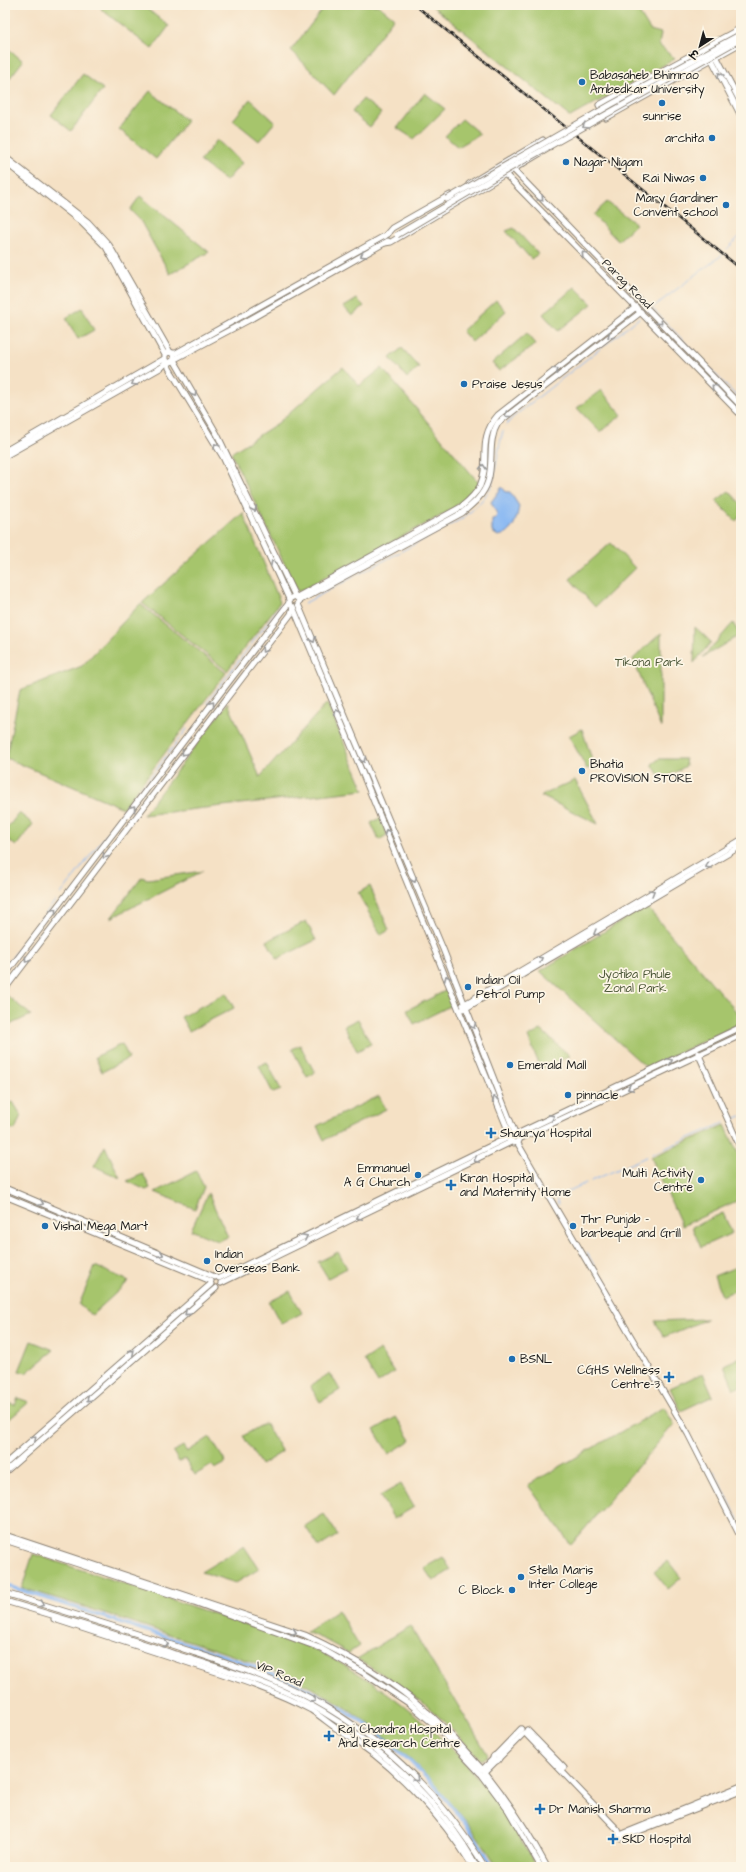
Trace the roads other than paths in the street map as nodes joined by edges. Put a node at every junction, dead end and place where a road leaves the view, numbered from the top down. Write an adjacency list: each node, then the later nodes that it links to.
1 (741, 28): 5 (street)
2 (741, 34): 16 (street, bridge)
3 (741, 39): 16 (street, one-way to 16, bridge)
4 (741, 43): 6 (street)
5 (708, 46): 6 (street); 6 (street)
6 (715, 58): 7 (street); 8 (street, one-way to 6)
7 (741, 103)
8 (741, 116)
9 (5, 157): 15 (street)
10 (507, 161): 12 (street); 13 (street, Parag Road); 13 (street)
11 (5, 162): 15 (street)
12 (498, 166): 14 (street, Parag Road); 17 (street)
13 (514, 170): 14 (street); 20 (street, Parag Road, one-way to 20)
14 (506, 175): 18 (street); 19 (street, Parag Road, one-way to 14)
15 (93, 230): 22 (street)
16 (396, 233): 17 (street); 18 (street)
17 (385, 236): 22 (street)
18 (385, 242): 22 (street, one-way to 22)
19 (636, 307): 21 (street, Parag Road); 27 (street, one-way to 19)
20 (649, 311): 21 (street); 23 (street, Parag Road, one-way to 23)
21 (642, 314): 24 (street, Parag Road, one-way to 21); 27 (street, one-way to 27)
22 (169, 358): 25 (street); 26 (street, one-way to 26); 27 (street)
23 (741, 406)
24 (741, 415)
25 (5, 451)
26 (5, 456)
27 (294, 602): 30 (street, one-way to 27); 32 (street, one-way to 32); 33 (street, one-way to 33); 34 (street, one-way to 27)
28 (741, 840): 31 (street, one-way to 28)
29 (741, 846): 31 (street, one-way to 31)
30 (5, 975)
31 (501, 985): 33 (street)
32 (5, 989)
33 (465, 1006): 34 (street); 39 (street, one-way to 39)
34 (460, 1009): 39 (street, one-way to 34)
35 (741, 1027): 37 (street)
36 (741, 1035): 38 (street)
37 (696, 1048): 38 (street); 39 (street, one-way to 37)
38 (699, 1055): 39 (street, one-way to 39); 40 (street)
39 (514, 1138): 43 (street); 47 (street)
40 (741, 1149)
41 (5, 1188): 43 (street, one-way to 43)
42 (5, 1196): 43 (street)
43 (216, 1281): 44 (street, one-way to 43); 45 (street, one-way to 45)
44 (5, 1464)
45 (5, 1472)
46 (5, 1535): 51 (street, one-way to 51)
47 (741, 1538)
48 (5, 1540): 51 (street)
49 (5, 1593): 57 (street, VIP Road, one-way to 57)
50 (5, 1602): 55 (street, VIP Road); 56 (street, VIP Road)
51 (483, 1772): 54 (street); 58 (street); 59 (street)
52 (741, 1786): 54 (street)
53 (741, 1791): 54 (street)
54 (623, 1835)
55 (473, 1867)
56 (477, 1867)
57 (485, 1867)
58 (541, 1867)
59 (547, 1867)

